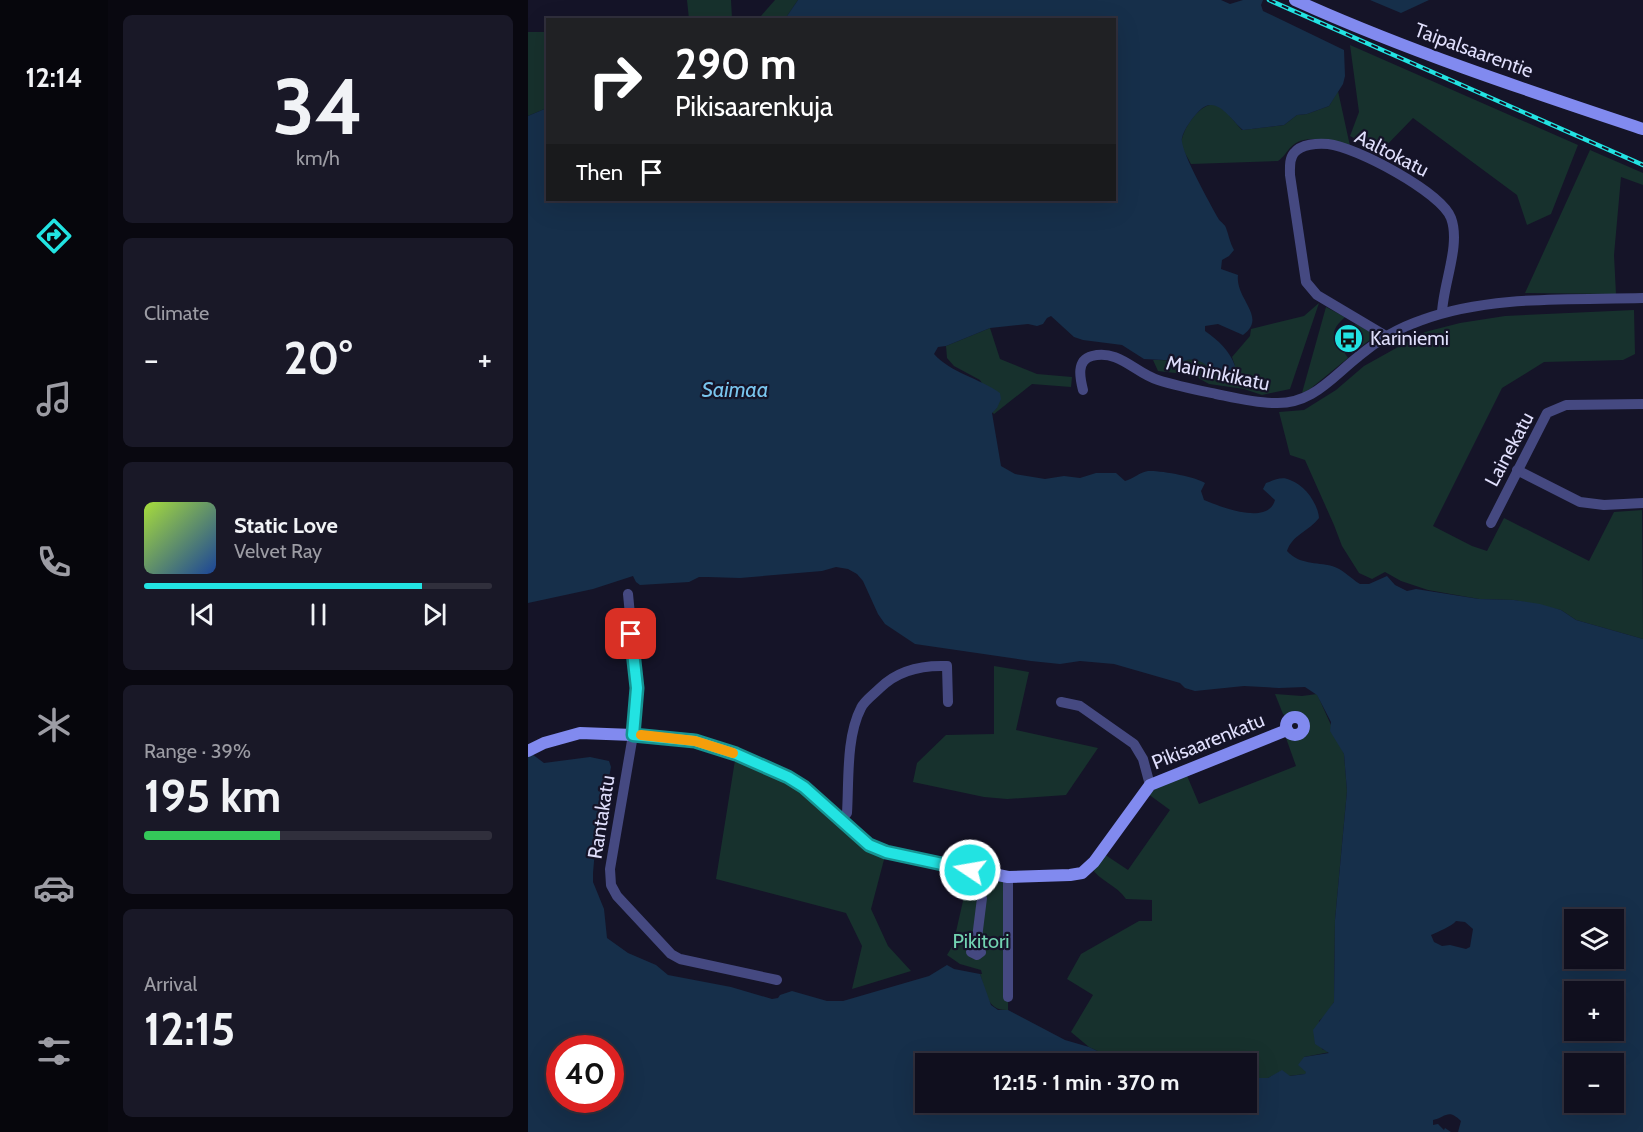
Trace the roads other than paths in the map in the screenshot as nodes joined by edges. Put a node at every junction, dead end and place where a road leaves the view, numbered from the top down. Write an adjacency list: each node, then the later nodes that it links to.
1 (1295, 0): 2 (street, Taipalsaarentie)
2 (1643, 129)
3 (1643, 298): 4 (street, Maininkikatu)
4 (1442, 313): 5 (street, Maininkikatu); 5 (street, Aaltokatu)
5 (1386, 336): 6 (street, Maininkikatu)
6 (1083, 390)
7 (1643, 404): 8 (street, Lainekatu)
8 (1517, 470): 9 (street); 10 (street, Lainekatu)
9 (1643, 503)
10 (1491, 523)
11 (627, 594): 15 (street, Rantakatu)
12 (948, 702): 18 (street)
13 (1061, 702): 17 (street)
14 (1287, 730): 17 (street, Pikisaarenkatu)
15 (633, 735): 16 (street, Pikisaarenkatu); 18 (street, Pikisaarenkatu); 22 (street, Rantakatu)
16 (528, 751)
17 (1150, 785): 19 (street, Pikisaarenkatu)
18 (841, 820): 19 (street, Pikisaarenkatu)
19 (1008, 877): 23 (street)
20 (982, 898): 21 (street)
21 (977, 938)
22 (777, 980)
23 (1008, 998)

